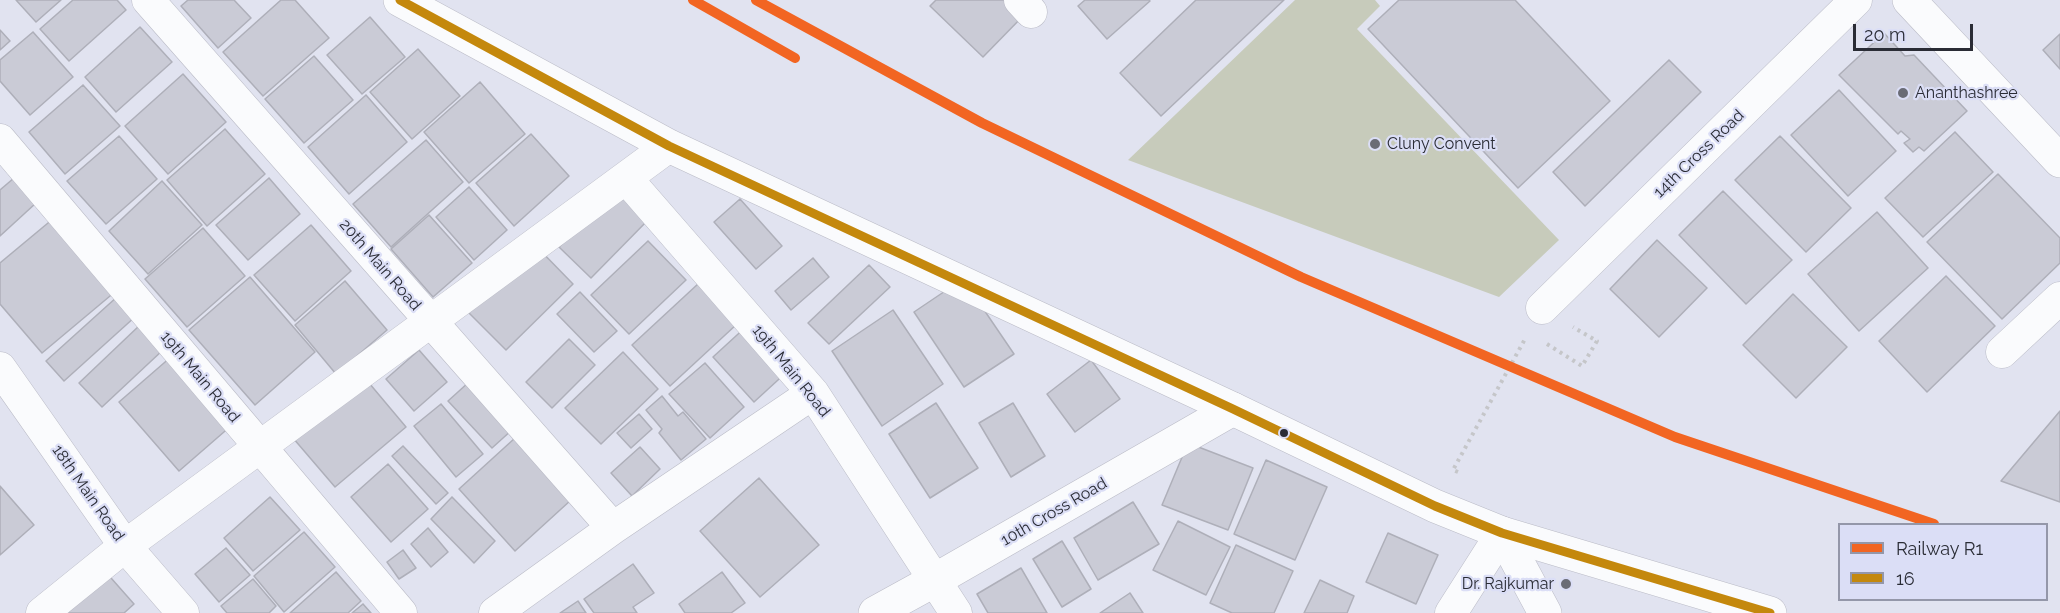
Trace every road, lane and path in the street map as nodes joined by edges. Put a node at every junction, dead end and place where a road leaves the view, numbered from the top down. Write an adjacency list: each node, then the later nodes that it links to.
1 (148, 0): 11 (street, 20th Main Road)
2 (400, 0): 6 (main road)
3 (1856, 0): 10 (street, 14th Cross Road)
4 (1909, 0): 7 (main road)
5 (0, 140): 17 (street, 19th Main Road)
6 (669, 146): 8 (street); 16 (main road)
7 (2060, 161)
8 (626, 178): 11 (street); 15 (street, 19th Main Road)
9 (2060, 298): 13 (street)
10 (1535, 320): 12 (path); 18 (path)
11 (430, 321): 17 (street); 19 (street, 20th Main Road)
12 (1538, 338)
13 (2002, 352)
14 (0, 368): 21 (street, 18th Main Road)
15 (813, 393): 19 (street); 22 (street, 19th Main Road)
16 (1233, 409): 20 (main road); 22 (main road, 10th Cross Road)
17 (260, 448): 21 (street); 25 (street, 19th Main Road)
18 (1454, 470)
19 (614, 528): 26 (street)
20 (1502, 533): 29 (street); 30 (main road); 31 (main road)
21 (125, 546): 23 (street); 24 (street, 18th Main Road)
22 (935, 580): 27 (main road, 10th Cross Road); 28 (street, 19th Main Road)
23 (42, 613)
24 (183, 613)
25 (401, 613)
26 (495, 613)
27 (874, 613)
28 (956, 613)
29 (1451, 613)
30 (1545, 613)
31 (1770, 613)

